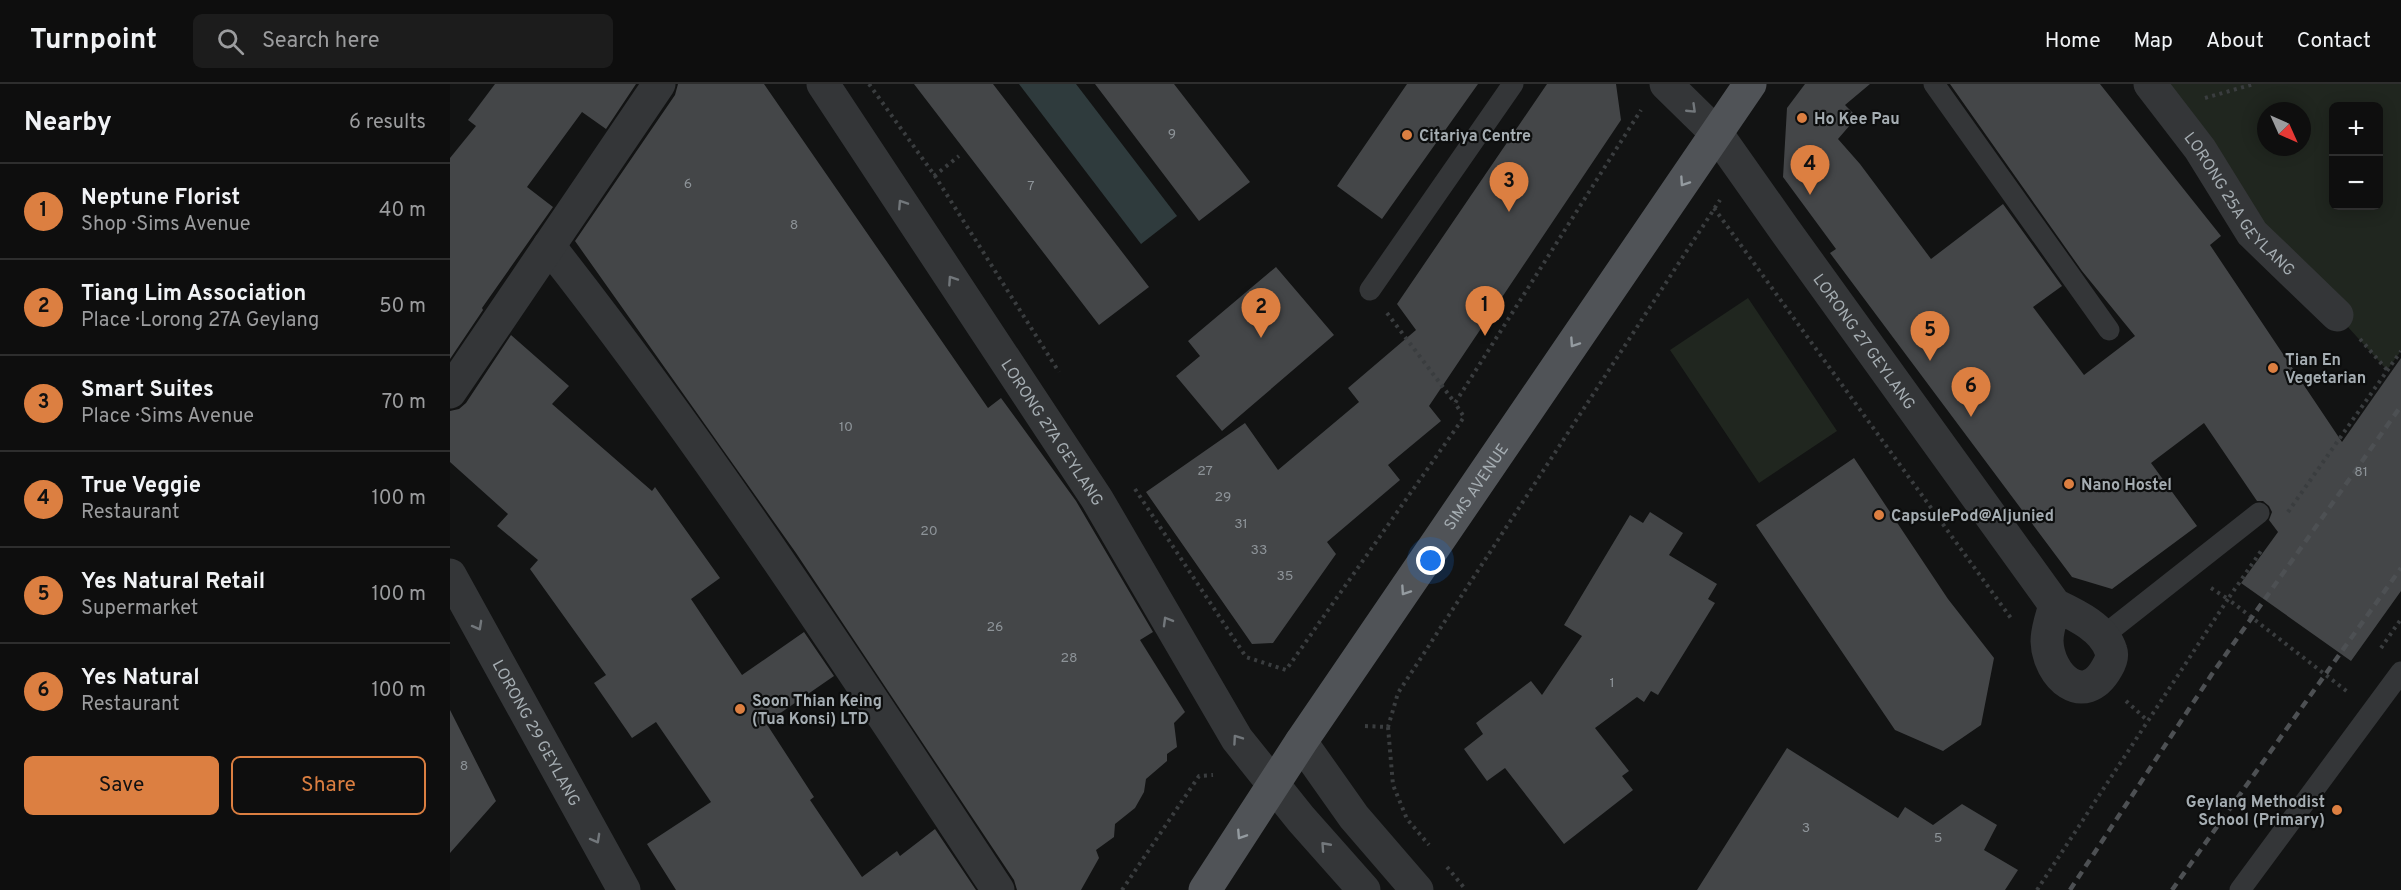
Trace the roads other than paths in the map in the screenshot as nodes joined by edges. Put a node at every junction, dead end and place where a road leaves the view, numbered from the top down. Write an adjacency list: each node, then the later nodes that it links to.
1 (659, 84): 9 (street)
2 (823, 84): 20 (street, LORONG 27A GEYLANG, one-way to 2)
3 (1513, 84): 10 (lane)
4 (1666, 84): 8 (street, LORONG 27 GEYLANG, one-way to 8)
5 (1750, 84): 8 (main road, SIMS AVENUE)
6 (1934, 84): 12 (lane)
7 (2159, 96): 11 (street, LORONG 25A GEYLANG)
8 (1717, 134): 16 (street, LORONG 27 GEYLANG); 19 (main road, SIMS AVENUE, one-way to 19)
9 (549, 246): 13 (street); 22 (street)
10 (1370, 291)
11 (2337, 315)
12 (2109, 330)
13 (450, 392)
14 (2259, 513): 17 (lane)
15 (450, 575): 21 (street, LORONG 29 GEYLANG, one-way to 21)
16 (2055, 605): 17 (street, LORONG 27 GEYLANG); 17 (street)
17 (2103, 636)
18 (2401, 672): 26 (lane)
19 (1301, 742): 20 (main road, SIMS AVENUE); 25 (street)
20 (1273, 786): 23 (main road, SIMS AVENUE, one-way to 23); 24 (street, LORONG 27A GEYLANG, one-way to 20)
21 (624, 890)
22 (998, 890)
23 (1205, 890)
24 (1364, 890)
25 (1418, 890)
26 (2240, 890)

